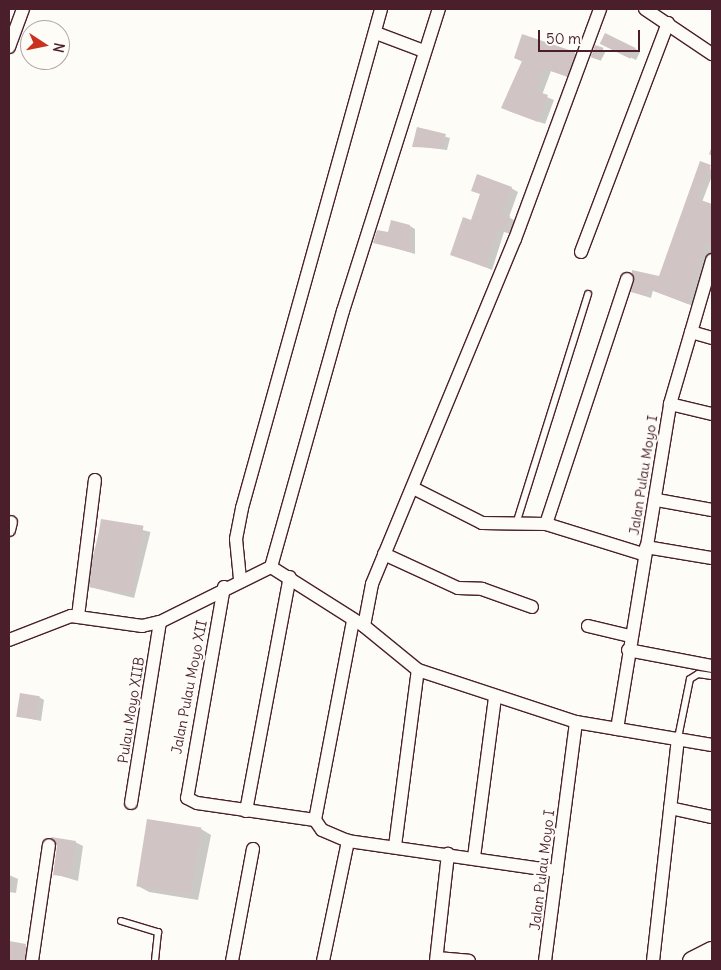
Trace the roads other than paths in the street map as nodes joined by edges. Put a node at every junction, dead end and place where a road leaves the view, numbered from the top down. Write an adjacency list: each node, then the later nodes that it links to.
1 (23, 9): 8 (street)
2 (381, 9): 7 (street)
3 (439, 9): 9 (street)
4 (600, 9): 20 (street)
5 (650, 10): 6 (street)
6 (668, 23): 10 (street); 11 (street)
7 (376, 33): 9 (street); 30 (street)
8 (9, 47)
9 (424, 51): 28 (street)
10 (712, 54)
11 (581, 252)
12 (711, 266): 15 (street, Jalan Pulau Moyo I)
13 (627, 279): 23 (street)
14 (588, 294): 24 (lane)
15 (691, 332): 16 (street); 17 (street, Jalan Pulau Moyo I)
16 (712, 338)
17 (670, 404): 18 (street); 21 (street, Jalan Pulau Moyo I)
18 (712, 414)
19 (95, 480): 33 (street)
20 (415, 489): 24 (street); 26 (street)
21 (657, 500): 22 (street); 25 (street, Jalan Pulau Moyo I)
22 (712, 510)
23 (546, 524): 24 (street); 25 (street)
24 (515, 525)
25 (645, 550): 27 (street); 37 (street, Jalan Pulau Moyo I)
26 (384, 554): 32 (street); 34 (street)
27 (712, 558)
28 (271, 567): 29 (street); 30 (street)
29 (290, 577): 34 (street); 50 (street)
30 (240, 579): 31 (street)
31 (224, 587): 35 (street); 50 (street, Jalan Pulau Moyo XII)
32 (532, 607)
33 (79, 609): 35 (street); 38 (street)
34 (363, 618): 41 (street); 52 (street)
35 (160, 622): 48 (street, Pulau Moyo XIIB)
36 (588, 626): 37 (street)
37 (630, 636): 39 (street, Jalan Pulau Moyo I)
38 (9, 640)
39 (628, 650): 40 (street); 45 (street, Jalan Pulau Moyo I)
40 (712, 666)
41 (418, 670): 43 (street); 55 (street)
42 (712, 676): 46 (lane)
43 (494, 697): 44 (street); 58 (street)
44 (576, 722): 45 (street); 59 (street, Jalan Pulau Moyo I)
45 (617, 729): 46 (street)
46 (678, 738): 47 (street); 49 (street)
47 (712, 745)
48 (131, 803)
49 (670, 808): 51 (street); 69 (street)
50 (246, 811): 52 (street)
51 (712, 816)
52 (315, 820): 53 (street)
53 (348, 841): 55 (street); 66 (street)
54 (49, 845): 63 (street)
55 (395, 846): 57 (street)
56 (253, 849): 65 (street)
57 (448, 854): 58 (street); 62 (street)
58 (474, 857): 59 (street)
59 (557, 871): 68 (street, Jalan Pulau Moyo I)
60 (121, 921): 64 (lane)
61 (712, 951): 70 (street)
62 (436, 960): 67 (street)
63 (32, 961)
64 (155, 961)
65 (232, 961)
66 (323, 961)
67 (469, 961)
68 (546, 961)
69 (653, 961)
70 (692, 961)

